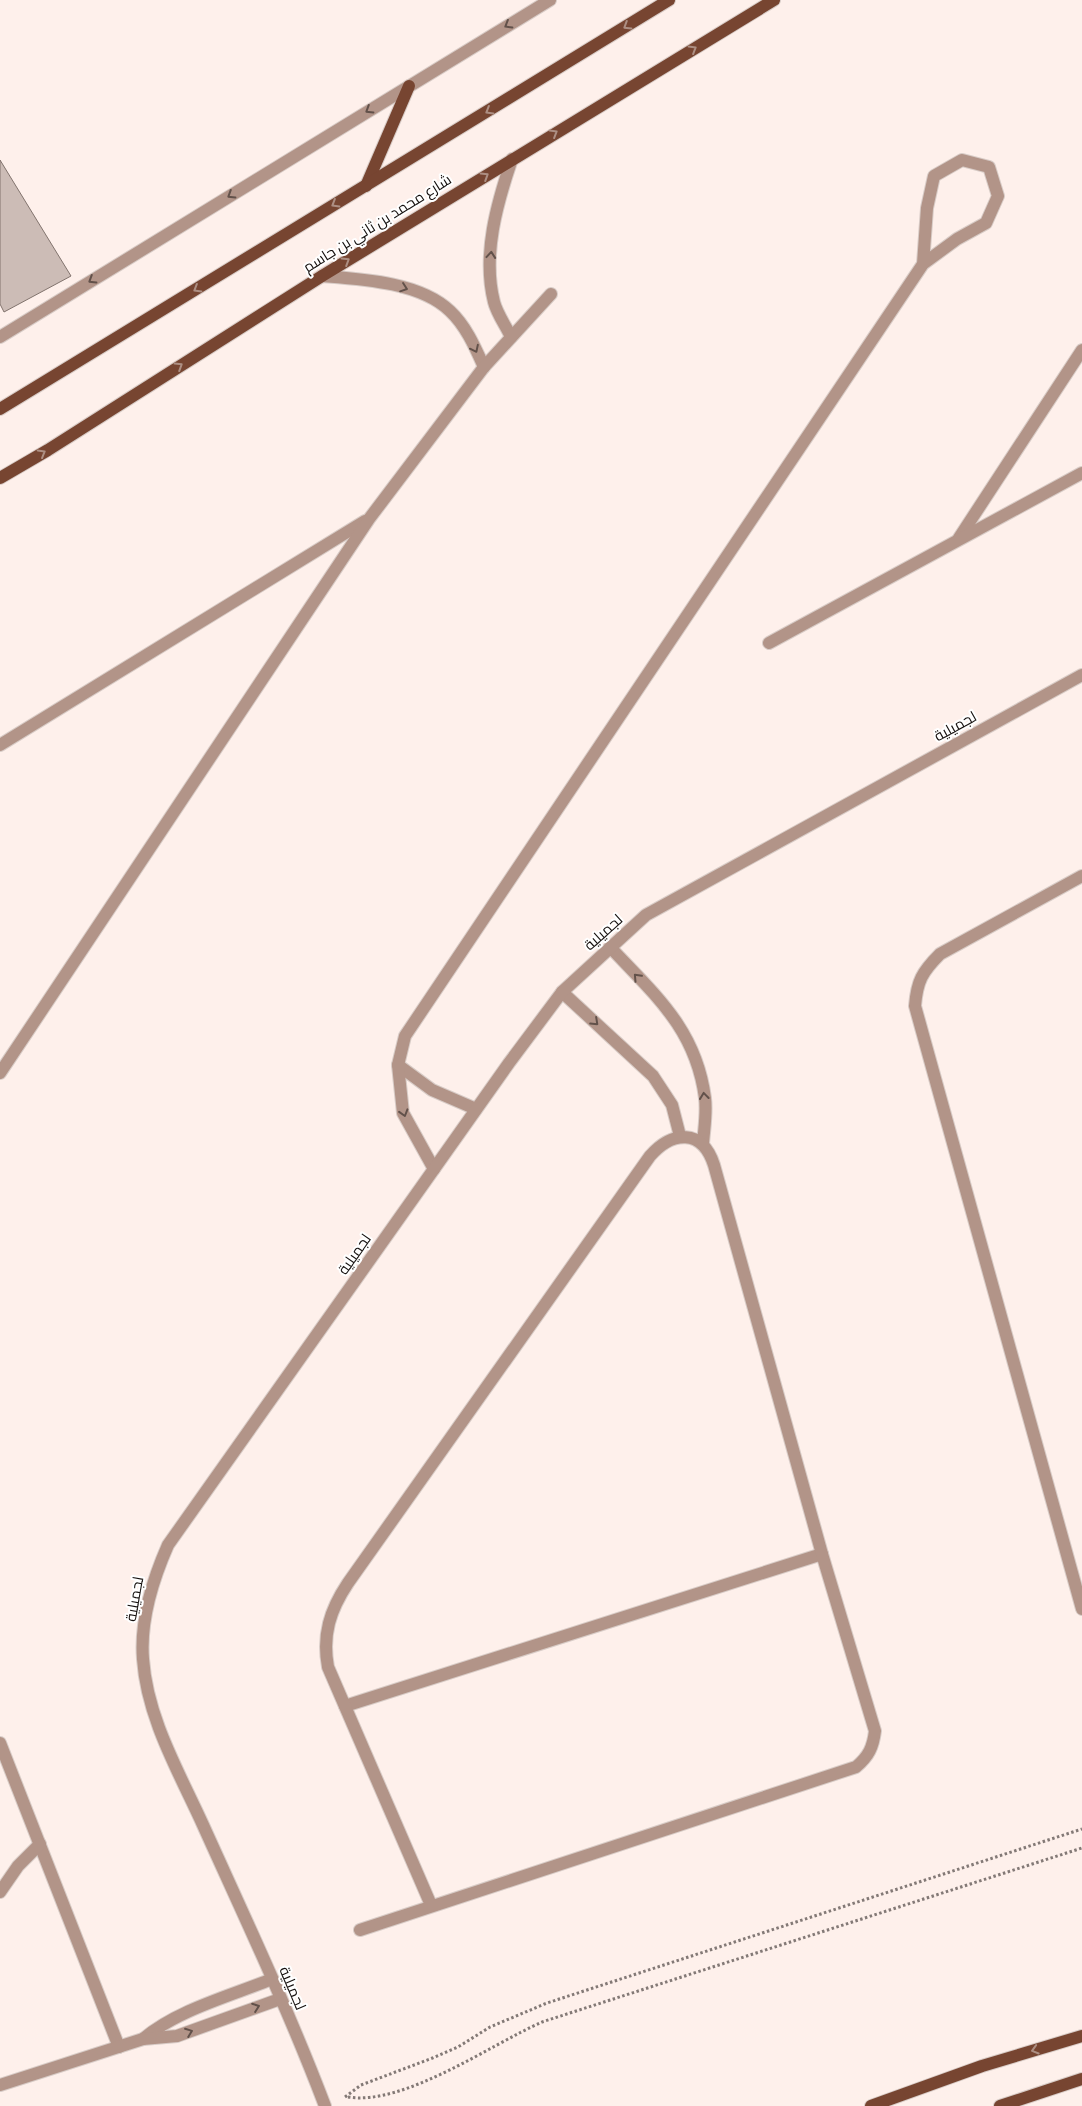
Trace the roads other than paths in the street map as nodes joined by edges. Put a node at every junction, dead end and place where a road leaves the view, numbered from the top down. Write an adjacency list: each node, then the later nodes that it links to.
1 (550, 0): 4 (street, one-way to 4)
2 (669, 0): 6 (main road, one-way to 6)
3 (774, 0): 5 (main road, شارع محمد بن ثاني بن جاسم, one-way to 3)
4 (409, 86): 6 (main road); 10 (street, one-way to 10)
5 (512, 159): 8 (main road, شارع محمد بن ثاني بن جاسم, one-way to 5); 11 (street, one-way to 5)
6 (366, 186): 14 (main road, one-way to 14)
7 (923, 264): 7 (street); 25 (street)
8 (322, 276): 13 (street, one-way to 13); 16 (main road, شارع محمد بن ثاني بن جاسم, one-way to 8)
9 (551, 294): 11 (street)
10 (0, 337)
11 (511, 337): 13 (street)
12 (1082, 350): 18 (street)
13 (484, 367): 17 (street)
14 (0, 409)
15 (1082, 473): 18 (street)
16 (0, 478)
17 (369, 519): 21 (street); 26 (street)
18 (957, 541): 19 (street)
19 (769, 643)
20 (1082, 675): 23 (street, لجميلية)
21 (0, 745)
22 (1082, 876): 32 (street)
23 (610, 947): 24 (street, لجميلية); 29 (street, one-way to 23)
24 (562, 992): 27 (street, لجميلية); 28 (street, one-way to 28)
25 (398, 1065): 27 (street); 30 (street, one-way to 30)
26 (0, 1073)
27 (476, 1109): 30 (street, لجميلية)
28 (680, 1136): 29 (street); 33 (street)
29 (703, 1144): 31 (street)
30 (434, 1170): 39 (street, لجميلية)
31 (822, 1554): 33 (street); 37 (street)
32 (1082, 1610)
33 (345, 1706): 37 (street)
34 (0, 1743): 35 (street)
35 (40, 1844): 36 (street); 43 (street)
36 (0, 1892)
37 (431, 1905): 38 (street)
38 (360, 1930)
39 (272, 1979): 40 (street, لجميلية); 42 (street)
40 (280, 1999): 42 (street, one-way to 40); 46 (street, لجميلية)
41 (1082, 2036): 47 (main road, one-way to 47)
42 (143, 2039): 43 (street)
43 (120, 2047): 45 (street)
44 (1082, 2079): 48 (main road)
45 (0, 2085)
46 (325, 2106)
47 (871, 2106)
48 (1000, 2106)

